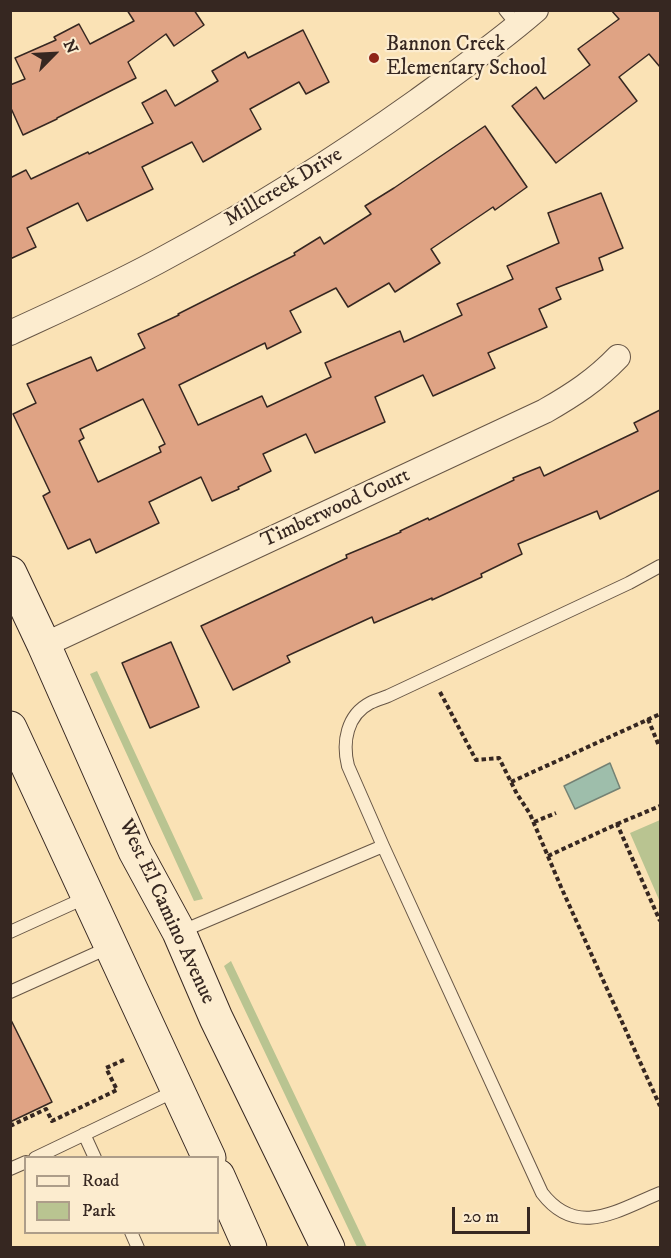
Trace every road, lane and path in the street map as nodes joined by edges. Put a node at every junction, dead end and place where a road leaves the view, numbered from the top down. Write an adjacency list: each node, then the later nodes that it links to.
1 (520, 16): 2 (street, Millcreek Drive)
2 (10, 333)
3 (618, 357): 6 (street, Timberwood Court)
4 (660, 566): 7 (lane)
5 (10, 573): 6 (main road, West El Camino Avenue)
6 (44, 645): 21 (main road, West El Camino Avenue)
7 (432, 676): 12 (path); 17 (lane)
8 (660, 714): 9 (path)
9 (648, 719): 11 (path); 12 (path)
10 (10, 728): 19 (main road)
11 (660, 746)
12 (511, 782): 15 (path)
13 (660, 806): 16 (path)
14 (556, 813): 15 (path)
15 (534, 822): 18 (path)
16 (617, 824): 18 (path); 20 (path)
17 (383, 846): 21 (lane); 36 (lane)
18 (548, 856): 27 (path)
19 (88, 896): 22 (lane); 23 (main road)
20 (660, 921)
21 (179, 932): 40 (main road, West El Camino Avenue)
22 (10, 933)
23 (111, 946): 24 (lane); 26 (main road)
24 (10, 992)
25 (126, 1059): 28 (path)
26 (178, 1090): 29 (lane); 32 (main road)
27 (660, 1106)
28 (10, 1126)
29 (84, 1134): 30 (lane); 31 (lane)
30 (39, 1156)
31 (94, 1156)
32 (208, 1156)
33 (24, 1163): 34 (lane)
34 (10, 1169)
35 (219, 1178): 39 (main road)
36 (660, 1193)
37 (131, 1234): 38 (lane)
38 (138, 1248)
39 (250, 1248)
40 (328, 1248)

